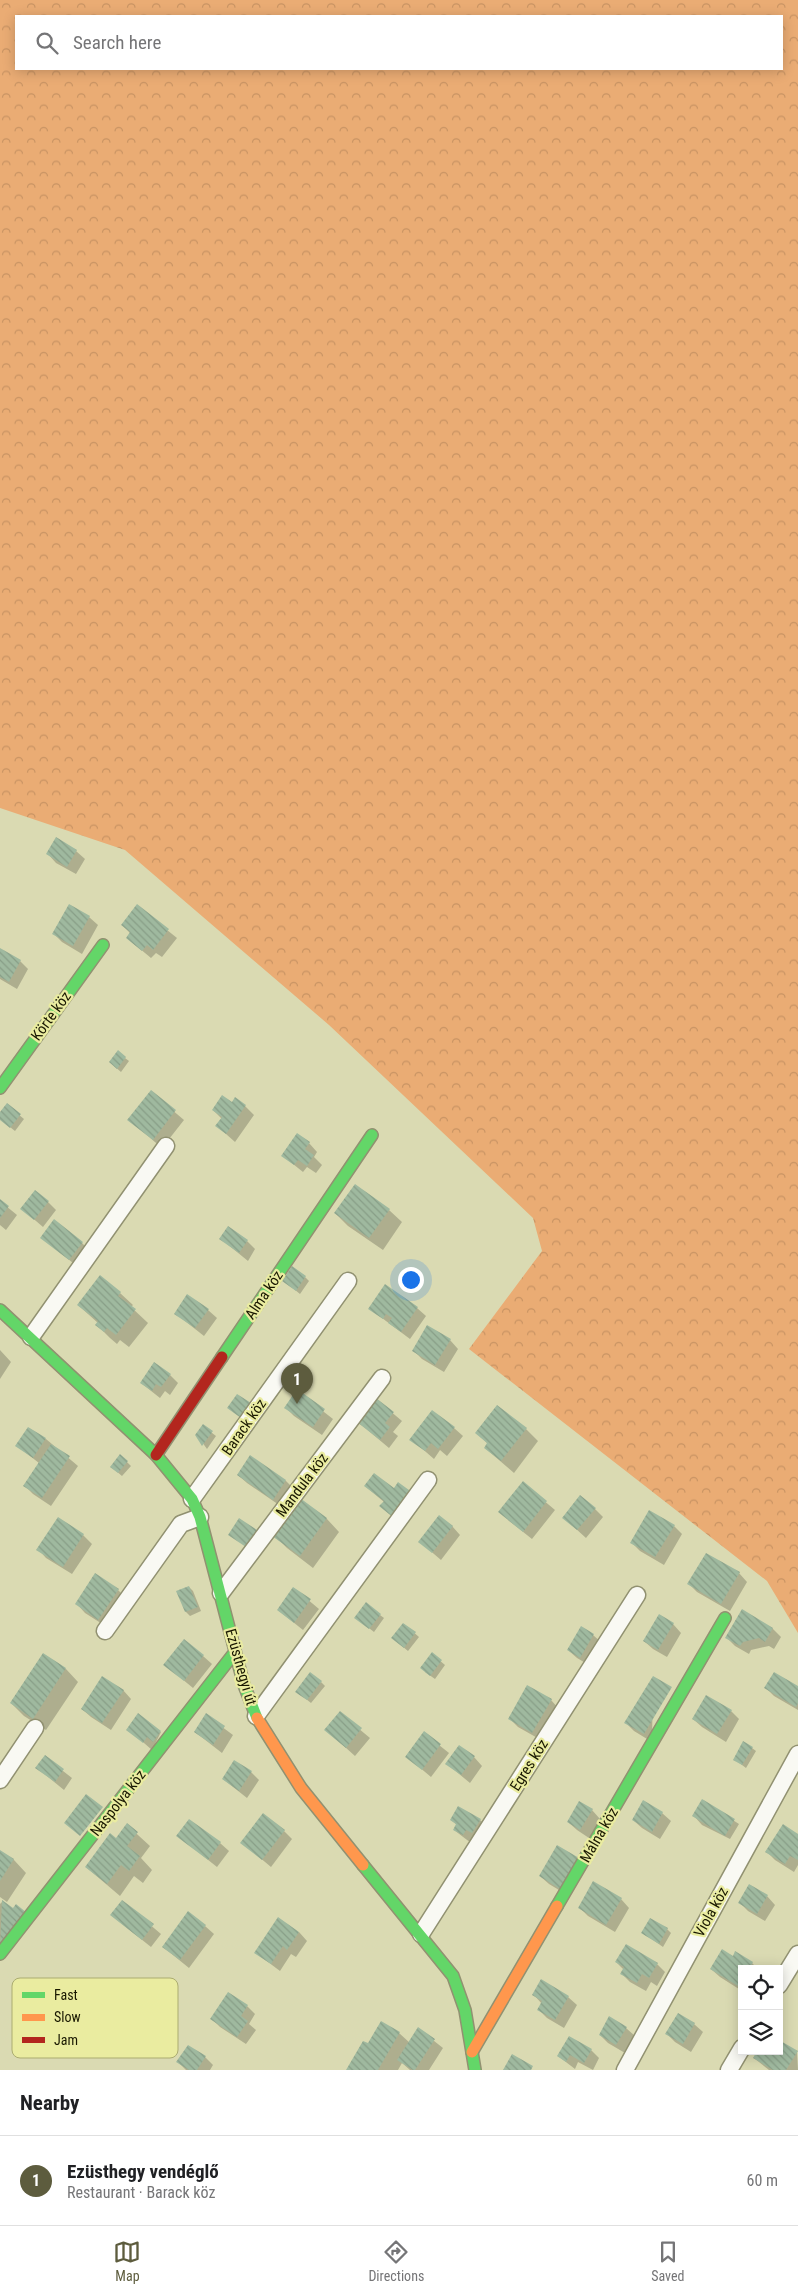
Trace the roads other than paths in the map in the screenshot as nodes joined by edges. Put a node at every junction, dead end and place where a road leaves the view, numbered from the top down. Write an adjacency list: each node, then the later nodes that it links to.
1 (103, 945): 2 (street, Körte köz)
2 (0, 1088)
3 (372, 1135): 9 (street, Alma köz)
4 (166, 1146): 7 (street)
5 (348, 1281): 11 (street, Barack köz)
6 (0, 1310): 7 (street, Ezüsthegyi út)
7 (31, 1337): 9 (street, Ezüsthegyi út)
8 (382, 1378): 13 (street, Mandula köz)
9 (156, 1455): 11 (street, Ezüsthegyi út)
10 (428, 1480): 18 (street)
11 (192, 1499): 12 (street, Ezüsthegyi út)
12 (200, 1517): 13 (street, Ezüsthegyi út); 16 (street)
13 (221, 1593): 17 (street, Ezüsthegyi út)
14 (637, 1595): 22 (street, Egres köz)
15 (725, 1618): 26 (street, Málna köz)
16 (105, 1631)
17 (235, 1652): 18 (street, Ezüsthegyi út); 23 (street, Naspolya köz)
18 (256, 1716): 22 (street, Ezüsthegyi út)
19 (35, 1728): 21 (street)
20 (798, 1754): 29 (street, Viola köz)
21 (0, 1780)
22 (421, 1934): 26 (street, Ezüsthegyi út)
23 (0, 1954)
24 (798, 1954): 25 (street)
25 (783, 1978)
26 (472, 2052): 28 (street, Ezüsthegyi út)
27 (738, 2055): 30 (street)
28 (475, 2070)
29 (625, 2070)
30 (729, 2070)

